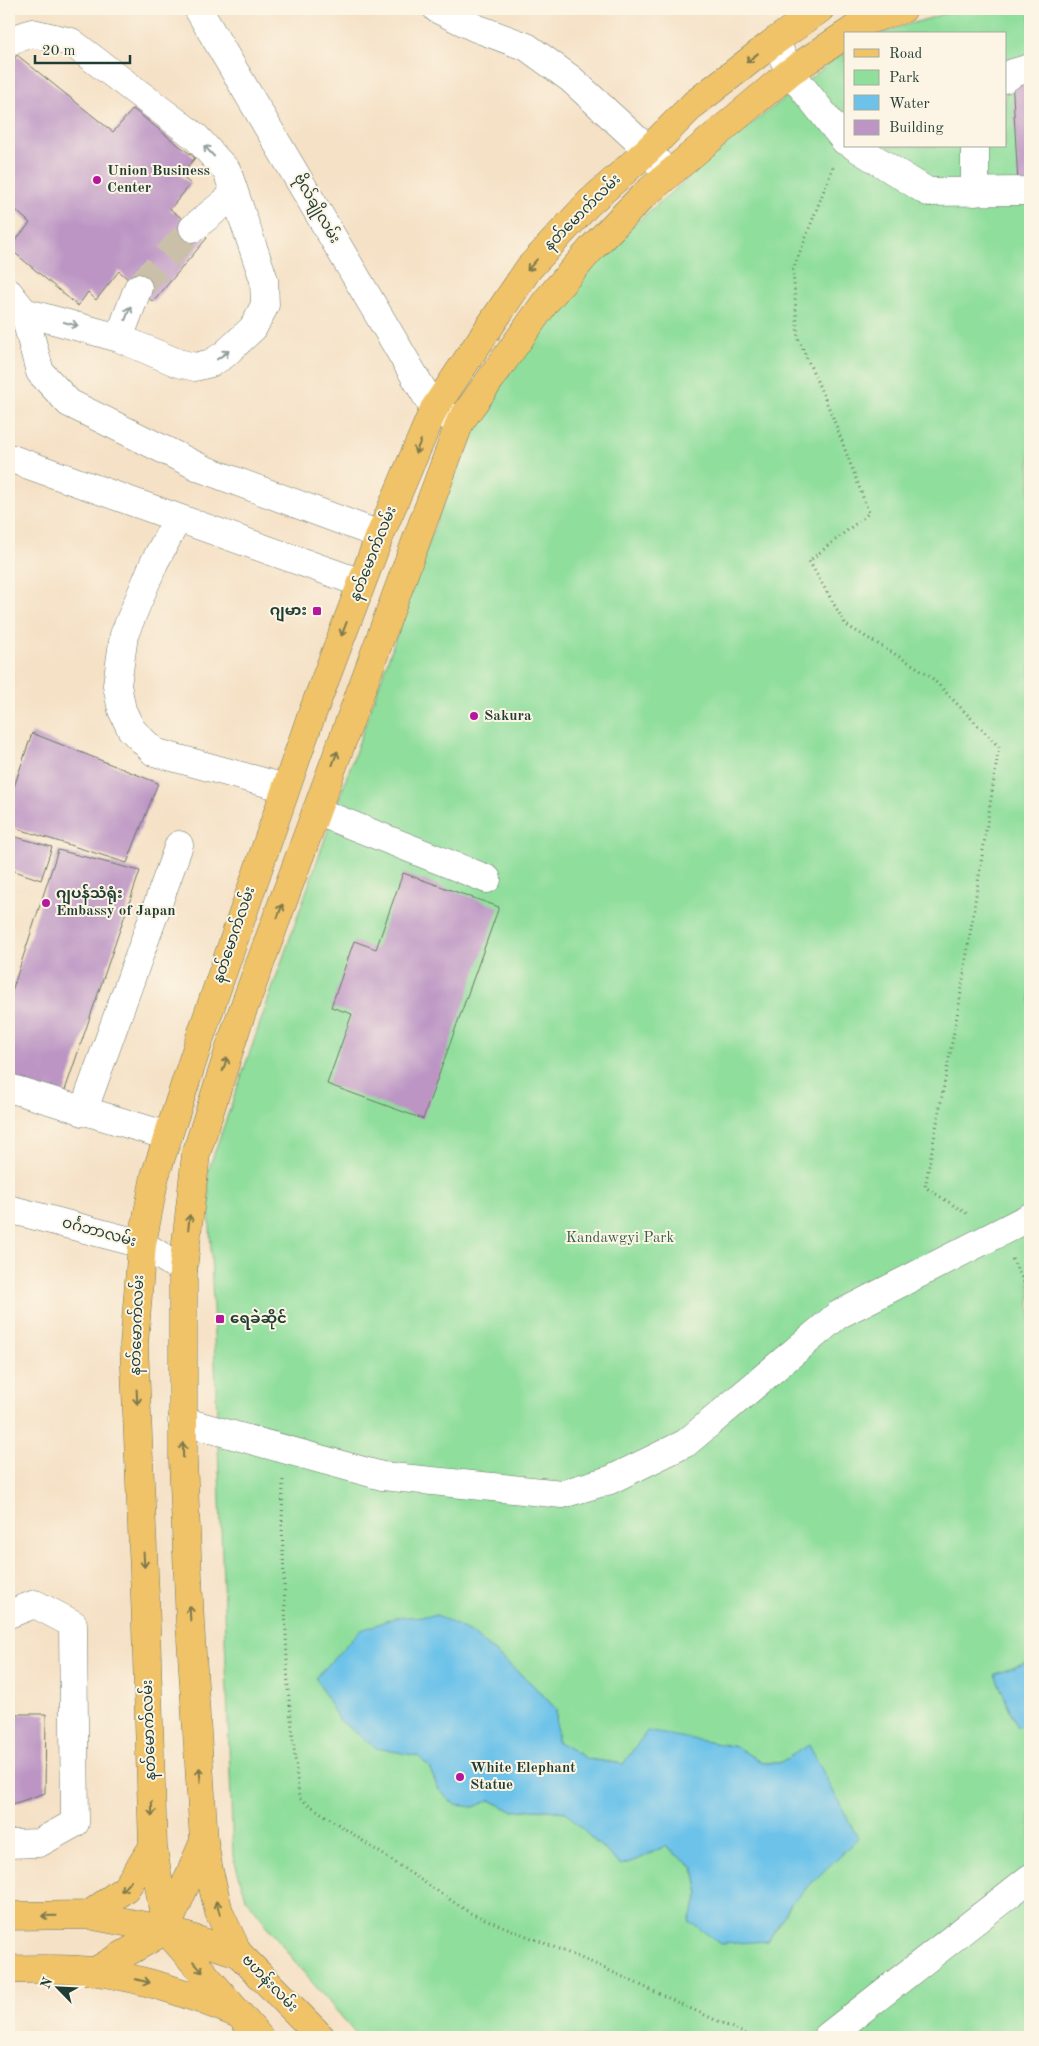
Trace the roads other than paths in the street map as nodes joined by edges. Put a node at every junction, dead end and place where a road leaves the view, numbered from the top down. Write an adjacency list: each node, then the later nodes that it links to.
1 (198, 9): 24 (street, ဗိုလ်ချိုလမ်း)
2 (437, 9): 15 (street)
3 (820, 9): 7 (main road, နတ်မောက်လမ်း)
4 (903, 9): 5 (main road, နတ်မောက်လမ်း)
5 (849, 32)
6 (844, 35): 10 (main road, နတ်မောက်လမ်း)
7 (775, 40): 10 (street); 15 (main road, နတ်မောက်လမ်း, one-way to 15)
8 (9, 41): 19 (street, one-way to 8)
9 (1030, 68): 11 (street)
10 (790, 72): 12 (street); 16 (main road, နတ်မောက်လမ်း)
11 (1006, 78)
12 (844, 138)
13 (857, 148): 18 (street)
14 (975, 148): 18 (street)
15 (648, 150): 16 (street); 24 (main road, နတ်မောက်လမ်း, one-way to 24)
16 (668, 175): 25 (main road, နတ်မောက်လမ်း)
17 (1030, 191): 18 (street)
18 (976, 192)
19 (235, 194): 20 (street); 23 (street, one-way to 19)
20 (193, 228)
21 (138, 288): 23 (street, one-way to 21)
22 (16, 302): 23 (street, one-way to 23); 28 (street)
23 (119, 338)
24 (434, 409): 25 (street); 28 (main road, နတ်မောက်လမ်း, one-way to 28)
25 (460, 422): 29 (main road, နတ်မောက်လမ်း)
26 (9, 458): 27 (street)
27 (178, 518): 30 (street); 31 (street)
28 (380, 535): 29 (main road); 30 (main road, နတ်မောက်လမ်း)
29 (412, 549): 32 (main road, နတ်မောက်လမ်း, one-way to 29)
30 (362, 583): 31 (main road, နတ်မောက်လမ်း, one-way to 31)
31 (285, 788): 34 (main road, နတ်မောက်လမ်း)
32 (316, 811): 35 (street); 36 (main road, နတ်မောက်လမ်း)
33 (180, 845): 38 (street)
34 (257, 870): 36 (main road); 39 (main road, နတ်မောက်လမ်း)
35 (487, 879)
36 (291, 881): 43 (main road, နတ်မောက်လမ်း, one-way to 36)
37 (9, 1088): 38 (street)
38 (83, 1112): 39 (street)
39 (168, 1136): 42 (main road, နတ်မောက်လမ်း)
40 (9, 1209): 42 (street, ဝင်္ဂဘာလမ်း)
41 (1030, 1217): 44 (street)
42 (142, 1244): 43 (street, ဝင်္ဂဘာလမ်း); 48 (main road, နတ်မောက်လမ်း, one-way to 48)
43 (183, 1270): 44 (main road, နတ်မောက်လမ်း)
44 (182, 1421): 46 (main road, နတ်မောက်လမ်း, one-way to 44)
45 (9, 1614): 47 (street)
46 (204, 1841): 52 (main road); 53 (main road, နတ်မောက်လမ်း, one-way to 46)
47 (9, 1844)
48 (153, 1847): 51 (main road, one-way to 51); 52 (main road, နတ်မောက်လမ်း)
49 (1030, 1878): 59 (street)
50 (9, 1916): 51 (main road, one-way to 50)
51 (89, 1916): 52 (main road)
52 (166, 1930): 53 (main road); 55 (main road); 56 (main road, one-way to 56)
53 (238, 1952): 58 (main road, ဗဟန်းလမ်း)
54 (9, 1969): 55 (main road)
55 (95, 1971): 56 (main road, one-way to 56)
56 (240, 2014): 57 (main road)
57 (259, 2037)
58 (321, 2037)
59 (827, 2037)

